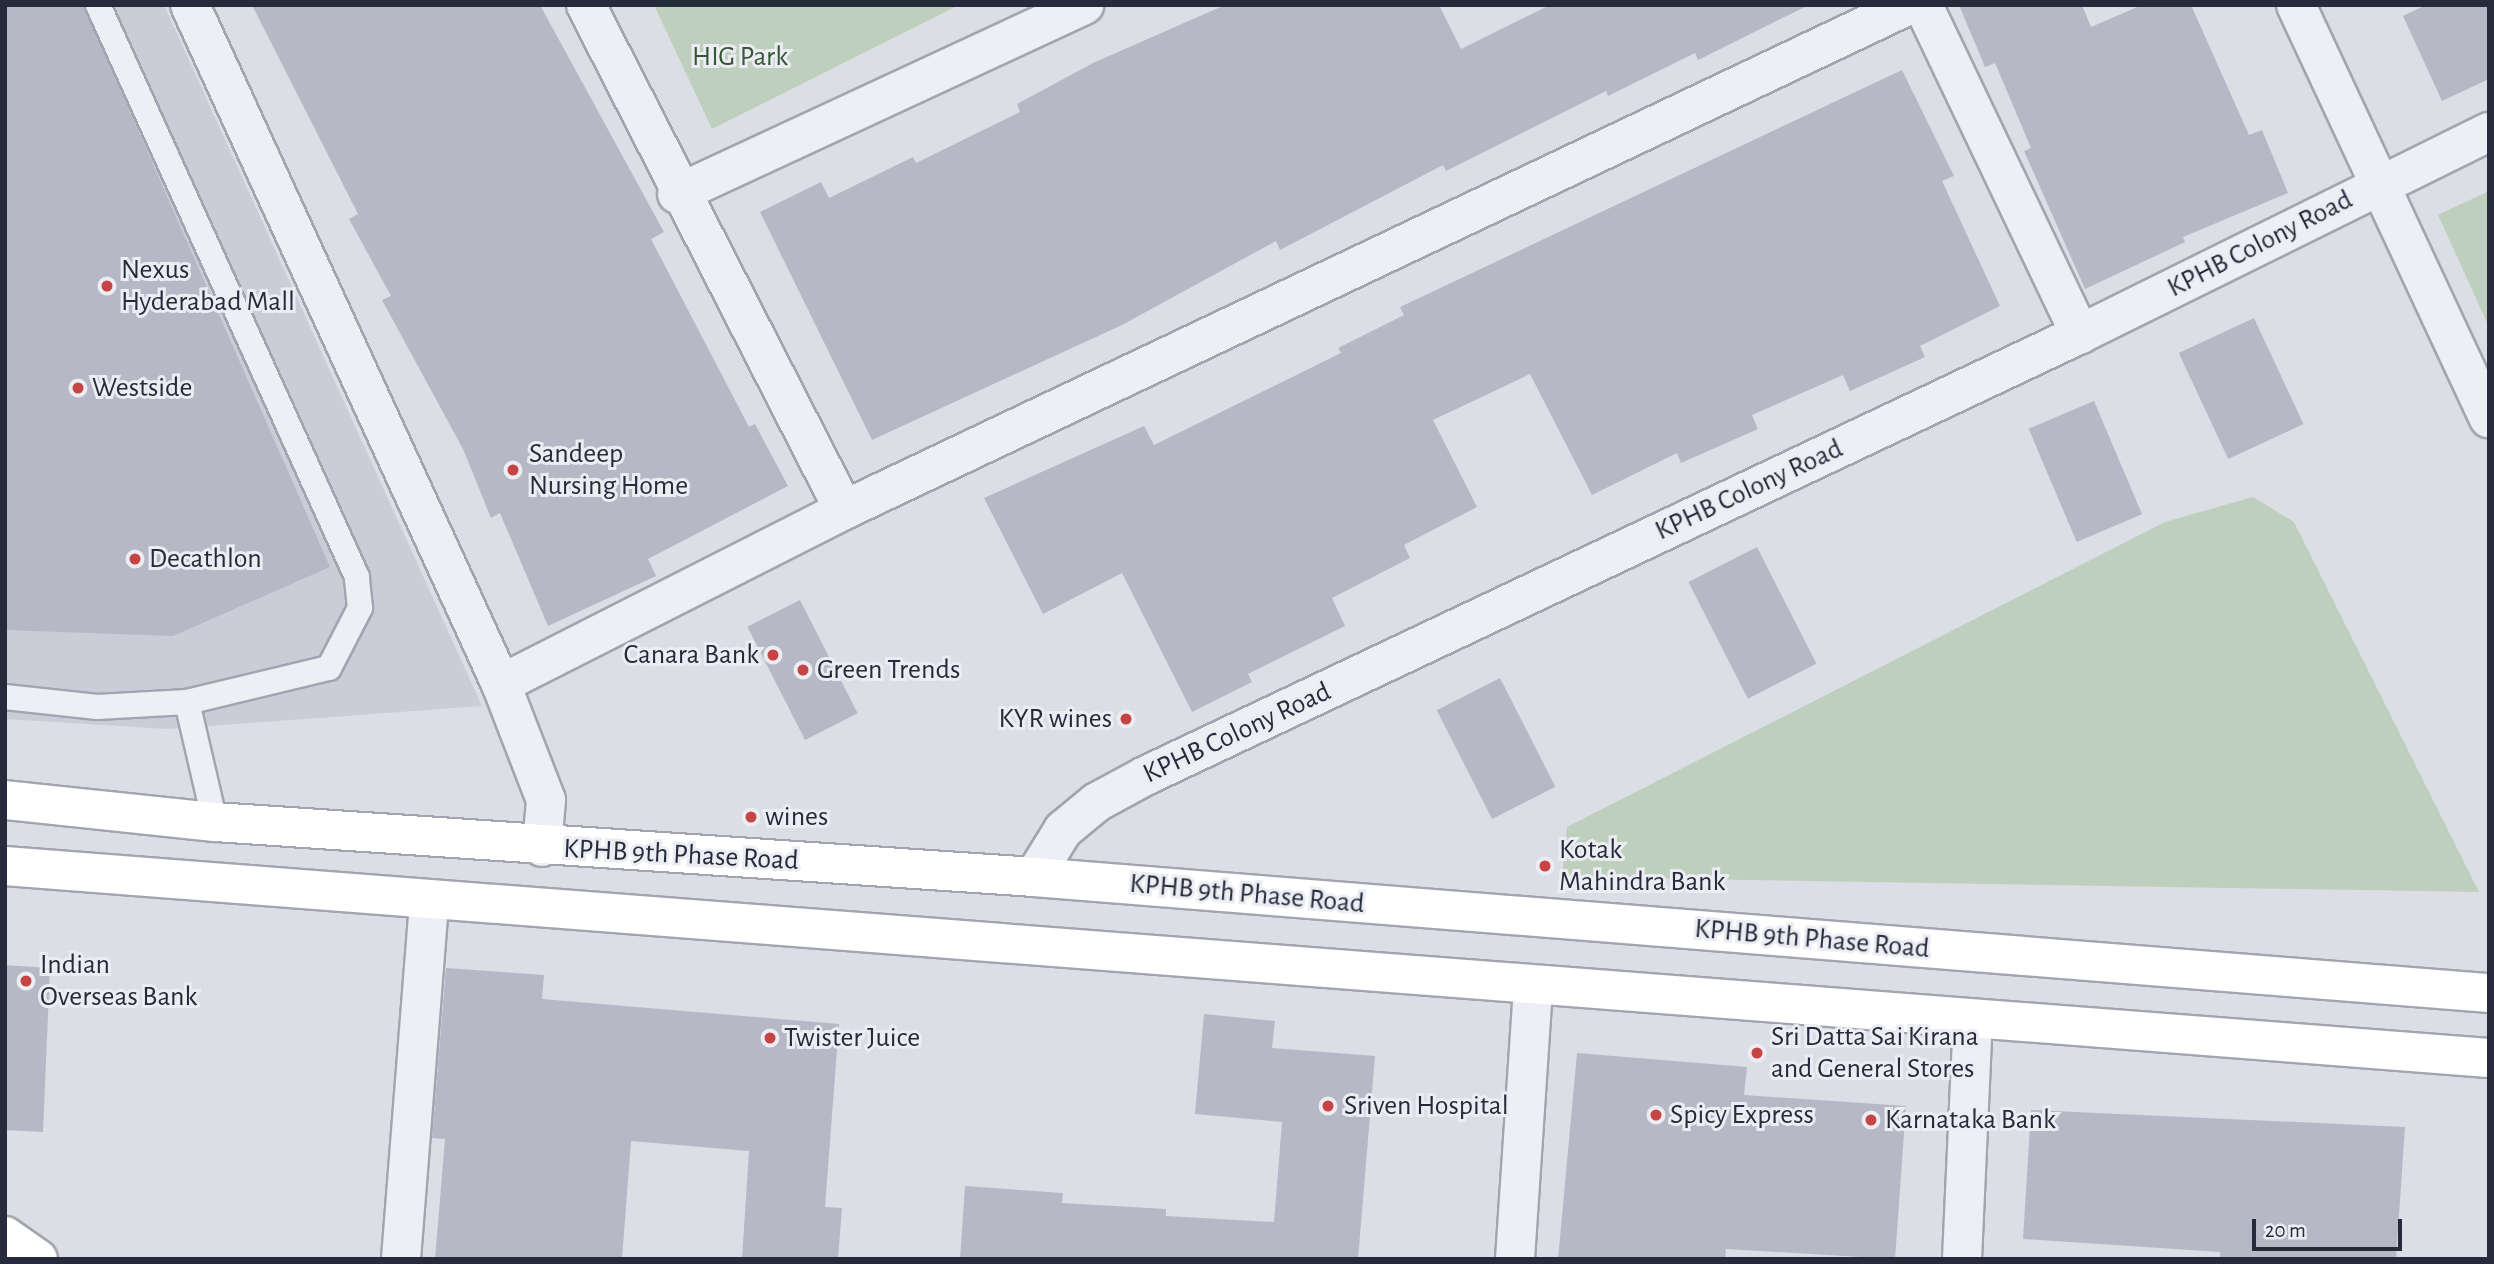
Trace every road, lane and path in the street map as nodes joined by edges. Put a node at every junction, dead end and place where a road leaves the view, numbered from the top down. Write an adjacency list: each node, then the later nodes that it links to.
1 (98, 5): 16 (lane)
2 (190, 5): 14 (street)
3 (586, 5): 10 (street)
4 (1083, 5): 10 (street)
5 (1909, 5): 13 (street)
6 (1923, 5): 11 (street)
7 (2296, 5): 9 (street)
8 (2489, 131): 9 (street, KPHB Colony Road)
9 (2379, 184): 11 (street, KPHB Colony Road); 12 (street)
10 (677, 194): 13 (street)
11 (2080, 334): 21 (street, KPHB Colony Road)
12 (2489, 418)
13 (844, 510): 14 (street)
14 (500, 684): 19 (street)
15 (5, 697): 16 (lane)
16 (187, 702): 18 (lane)
17 (5, 800): 18 (street, KPHB 9th Phase Road)
18 (215, 822): 19 (street, KPHB 9th Phase Road)
19 (542, 847): 21 (street, KPHB 9th Phase Road)
20 (5, 866): 22 (street)
21 (1034, 877): 24 (street, KPHB 9th Phase Road)
22 (429, 903): 23 (street); 29 (street)
23 (1533, 986): 25 (street); 30 (street)
24 (2489, 993)
25 (1973, 1020): 26 (street); 31 (street)
26 (2489, 1058)
27 (5, 1236): 28 (street)
28 (38, 1259)
29 (401, 1259)
30 (1515, 1259)
31 (1962, 1259)

